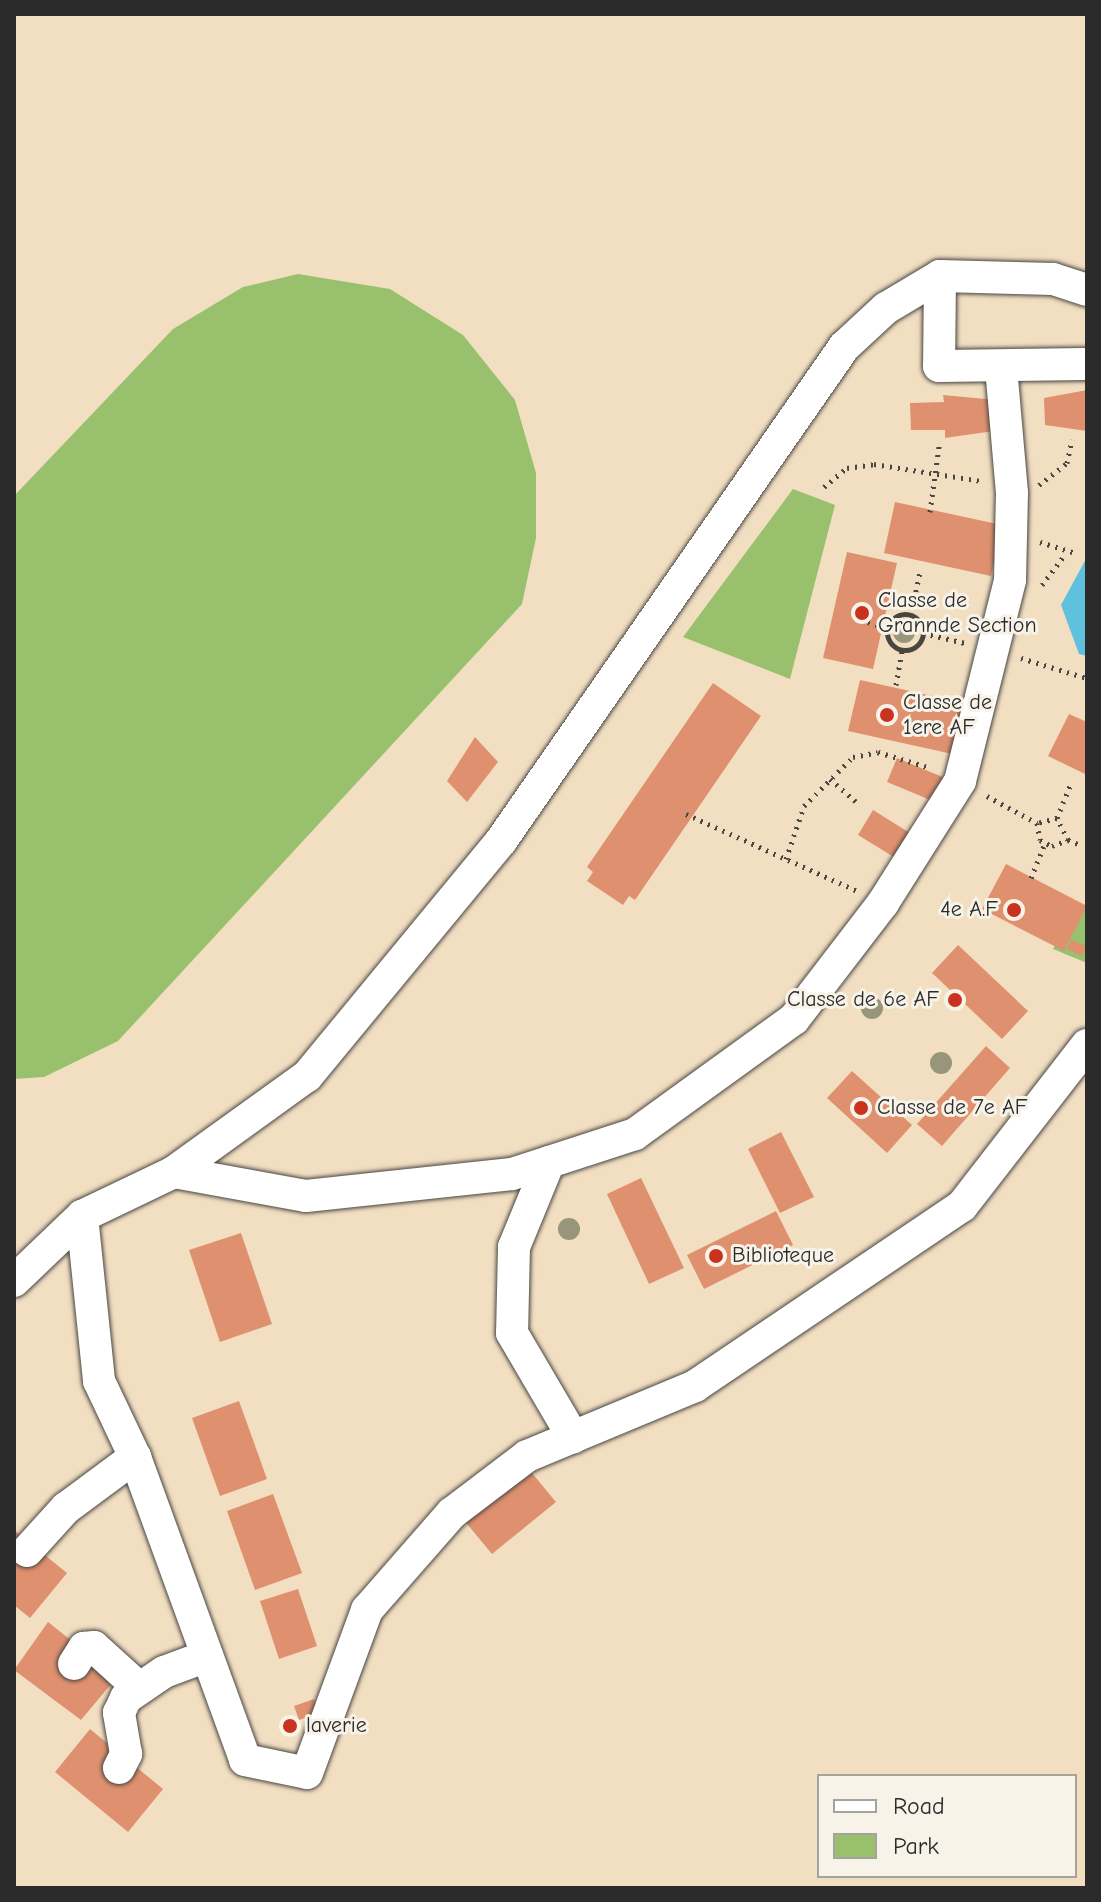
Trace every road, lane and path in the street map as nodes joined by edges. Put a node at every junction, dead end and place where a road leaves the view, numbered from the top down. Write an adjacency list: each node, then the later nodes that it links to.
1 (940, 276): 2 (street); 4 (street); 29 (street)
2 (1087, 290)
3 (1087, 364): 4 (street)
4 (1001, 367): 9 (street)
5 (1072, 440): 9 (path)
6 (939, 446): 7 (path)
7 (937, 470): 8 (path); 9 (path); 10 (path)
8 (824, 487)
9 (1012, 493): 26 (street)
10 (930, 512)
11 (920, 572): 12 (path)
12 (911, 615): 14 (path); 15 (path)
13 (868, 622): 14 (path)
14 (887, 628): 15 (path)
15 (902, 652): 16 (path)
16 (896, 685)
17 (830, 779): 19 (path)
18 (1071, 784): 21 (path)
19 (859, 804)
20 (686, 814): 26 (path)
21 (1057, 818)
22 (1068, 840): 24 (path)
23 (1045, 843): 25 (path)
24 (1078, 844)
25 (1031, 878)
26 (883, 903): 28 (street)
27 (1087, 1045): 32 (street)
28 (549, 1162): 29 (street); 32 (street)
29 (174, 1172): 30 (street)
30 (82, 1216): 31 (street); 33 (street)
31 (14, 1281)
32 (573, 1437): 35 (street)
33 (135, 1457): 34 (street); 35 (street)
34 (27, 1551)
35 (207, 1656): 37 (street)
36 (74, 1664): 37 (street)
37 (138, 1687): 38 (street)
38 (119, 1768)

